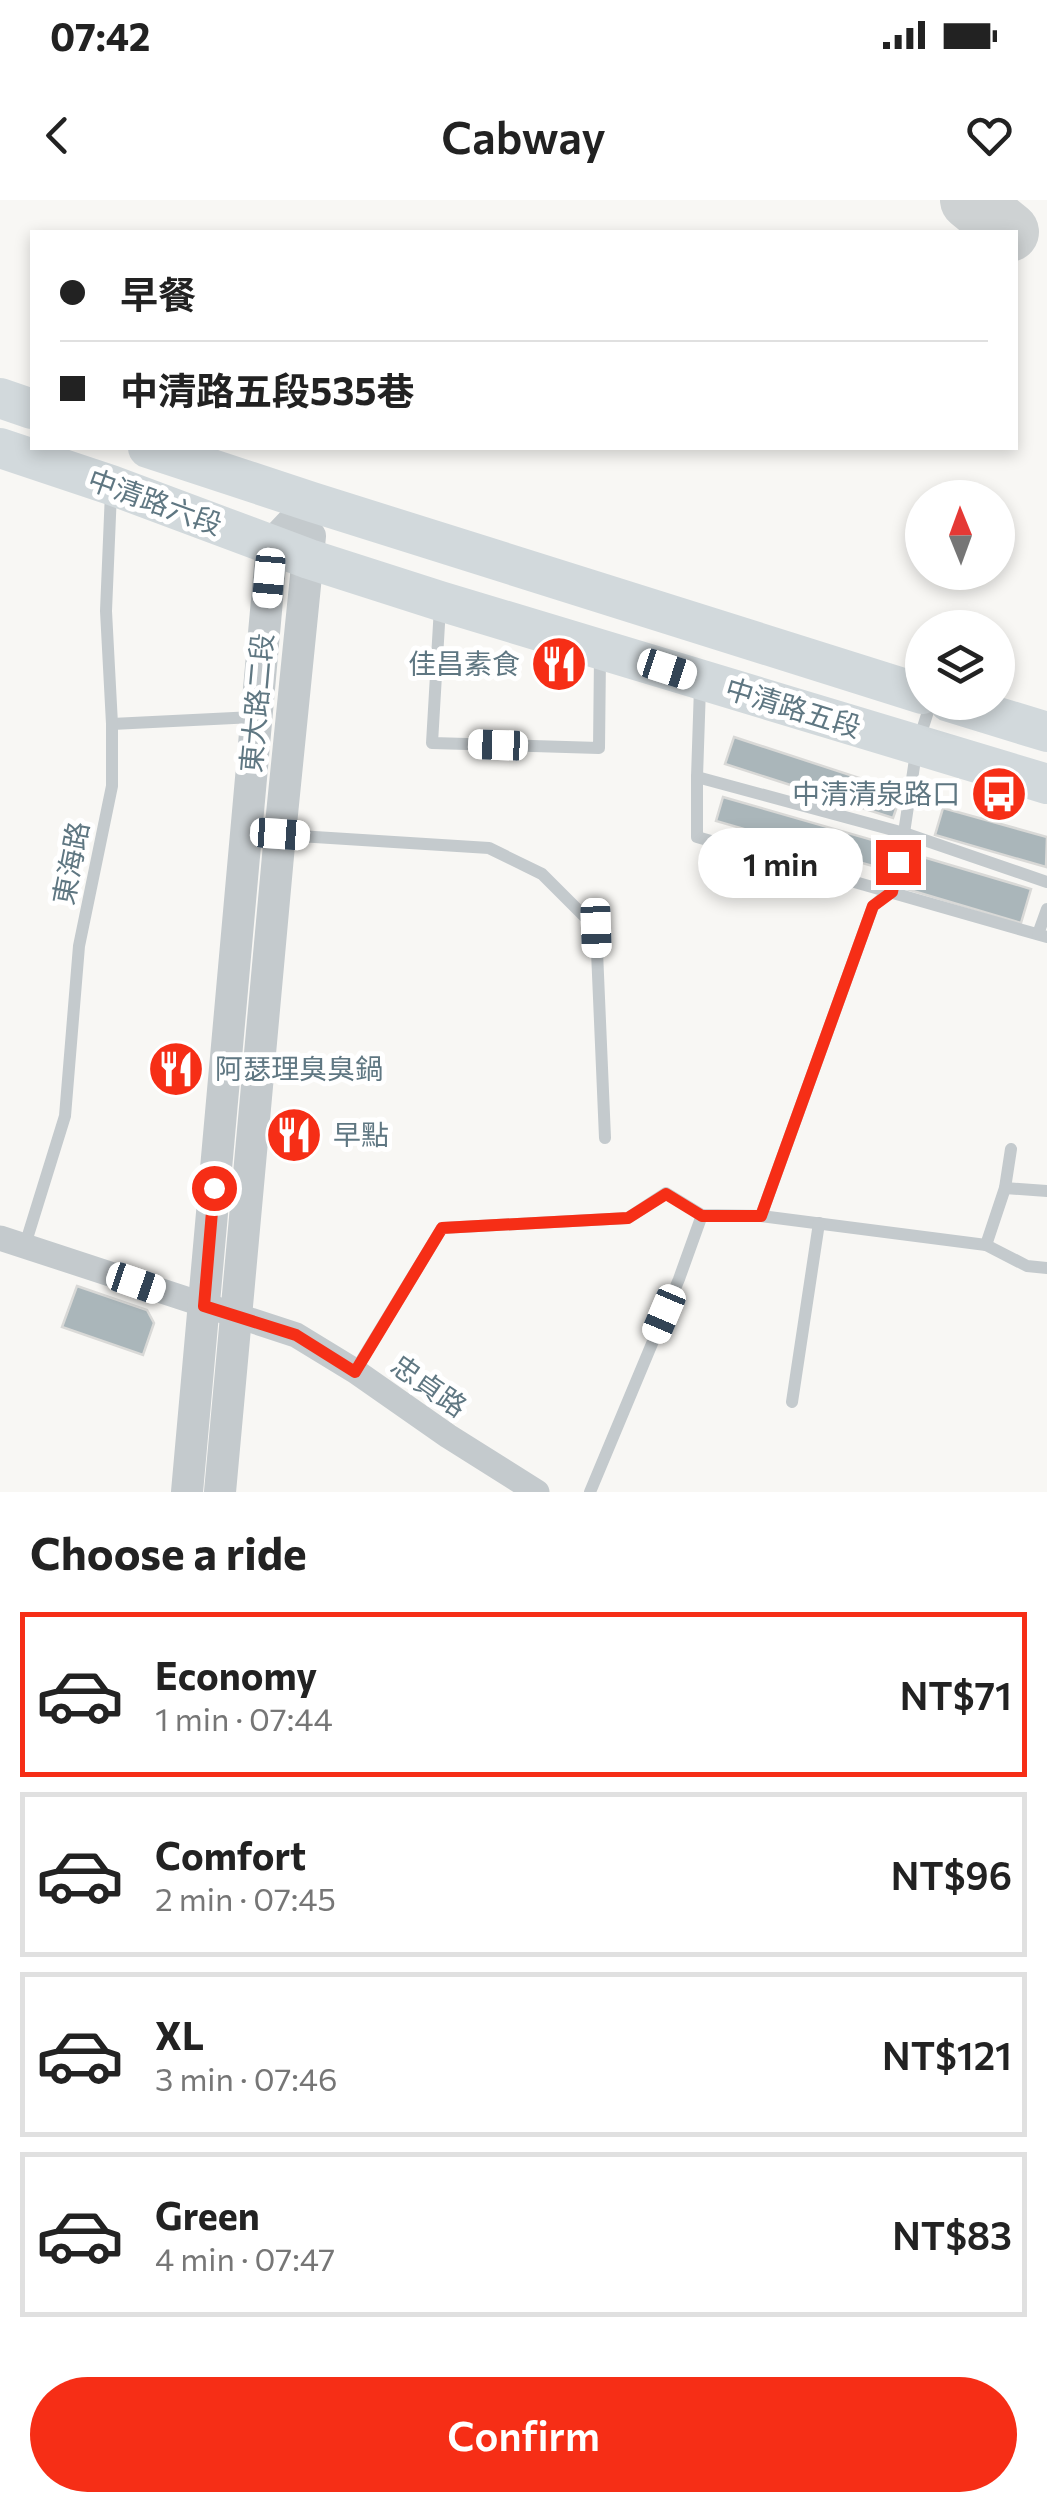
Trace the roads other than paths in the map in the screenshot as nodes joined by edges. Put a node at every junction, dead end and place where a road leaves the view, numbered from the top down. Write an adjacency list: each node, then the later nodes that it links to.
1 (0, 398): 2 (main road)
2 (30, 408)
3 (0, 448): 5 (main road, 中清路六段)
4 (154, 450): 6 (main road, 中清路六段)
5 (111, 486): 7 (main road, 中清路六段); 16 (lane, 東海路)
6 (312, 502): 7 (street); 8 (street, 東大路二段); 12 (main road, 中清路五段)
7 (272, 544): 8 (main road, 中清路六段); 13 (street, 東大路二段)
8 (309, 560): 9 (main road, 中清路五段); 22 (street, 東大路二段)
9 (440, 601): 10 (main road, 中清路五段); 10 (lane)
10 (600, 649): 11 (main road, 中清路五段)
11 (700, 680): 18 (main road, 中清路五段); 19 (lane)
12 (905, 689)
13 (256, 717): 16 (lane); 37 (street, 東大路二段)
14 (925, 720): 18 (lane)
15 (1008, 720): 17 (main road)
16 (112, 724): 34 (lane, 東海路)
17 (1047, 732)
18 (917, 746): 20 (main road, 中清路五段); 21 (lane)
19 (697, 777): 21 (lane); 24 (lane)
20 (1047, 784)
21 (904, 833): 23 (lane); 24 (lane)
22 (280, 834): 27 (lane); 38 (street, 東大路二段)
23 (1047, 882)
24 (892, 892): 26 (lane); 32 (lane)
25 (1047, 909): 26 (lane)
26 (1042, 935)
27 (605, 1138)
28 (1011, 1149): 29 (lane)
29 (1005, 1188): 30 (lane); 35 (lane)
30 (1047, 1191)
31 (702, 1216): 32 (lane); 39 (lane); 44 (lane)
32 (761, 1216): 33 (lane)
33 (818, 1223): 35 (lane); 40 (lane)
34 (12, 1241): 37 (street, 忠貞路)
35 (986, 1246): 36 (lane)
36 (1047, 1268)
37 (204, 1306): 38 (street, 忠貞路); 42 (street, 東大路二段)
38 (236, 1317): 39 (street, 忠貞路); 43 (street, 東大路二段)
39 (355, 1372): 41 (street, 忠貞路)
40 (792, 1402)
41 (523, 1488)
42 (187, 1492)
43 (220, 1492)
44 (590, 1492)

